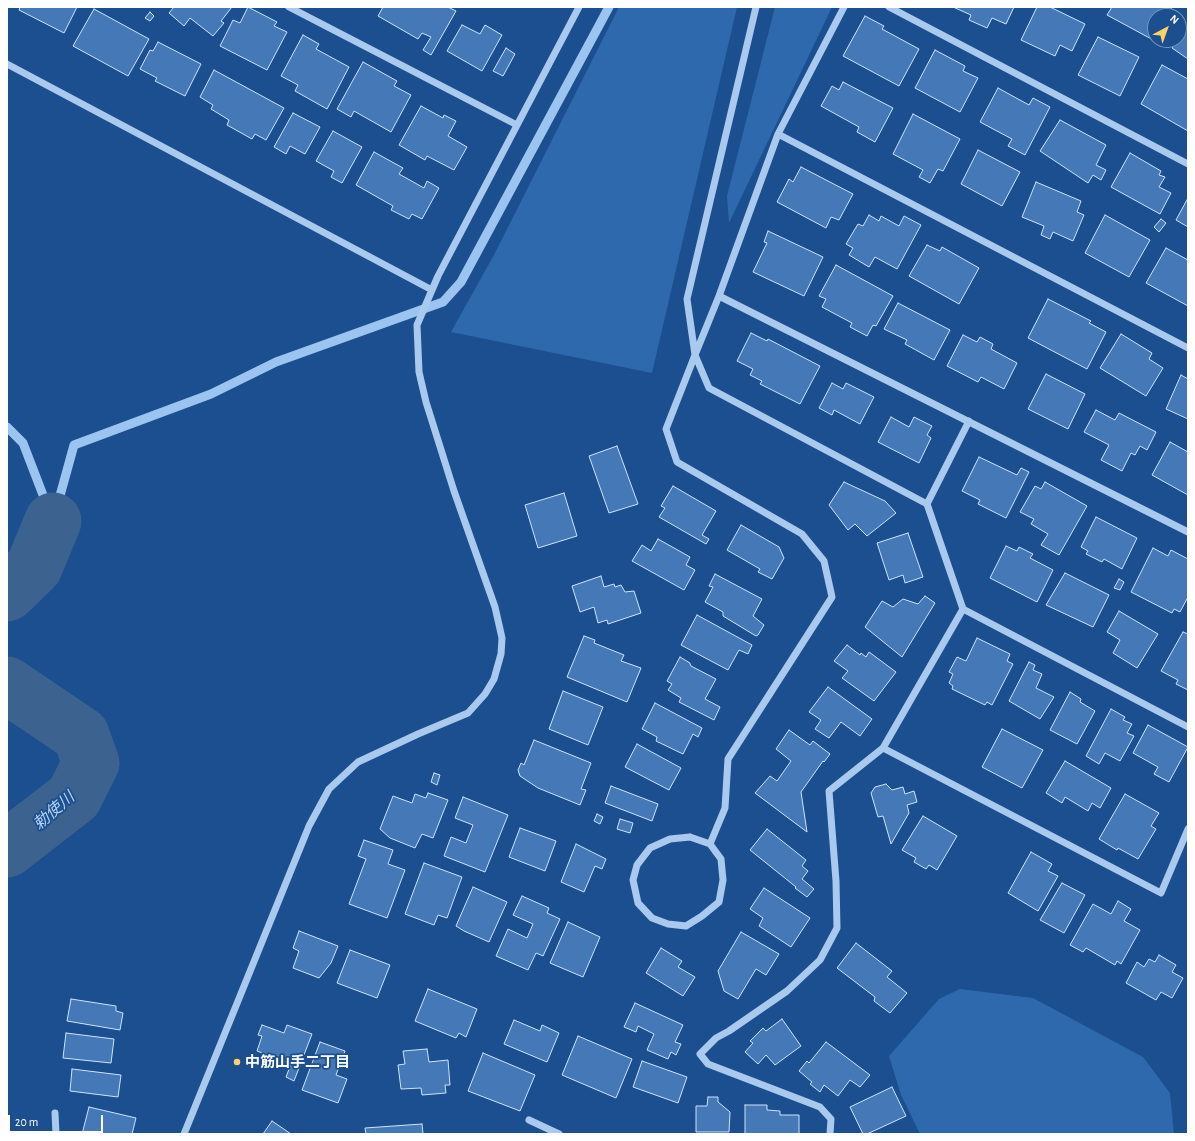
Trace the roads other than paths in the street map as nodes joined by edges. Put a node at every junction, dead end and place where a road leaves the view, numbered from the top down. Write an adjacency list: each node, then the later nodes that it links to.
1 (289, 7): 7 (street)
2 (579, 7): 7 (street)
3 (756, 7): 13 (street)
4 (844, 7): 8 (street)
5 (889, 7): 9 (street)
6 (7, 64): 10 (street)
7 (517, 125): 10 (street)
8 (778, 134): 11 (street); 12 (street)
9 (1188, 164)
10 (432, 290): 25 (street)
11 (719, 296): 13 (street); 14 (street)
12 (1188, 348)
13 (695, 355): 15 (street); 21 (street)
14 (969, 421): 15 (street); 16 (street)
15 (927, 504): 17 (street)
16 (1188, 532)
17 (963, 609): 18 (street); 19 (street)
18 (1188, 727)
19 (883, 748): 20 (street); 27 (street)
20 (1188, 830)
21 (710, 844): 21 (street)
22 (55, 1113): 24 (street)
23 (529, 1120): 26 (street)
24 (56, 1134)
25 (184, 1134)
26 (559, 1134)
27 (830, 1134)

